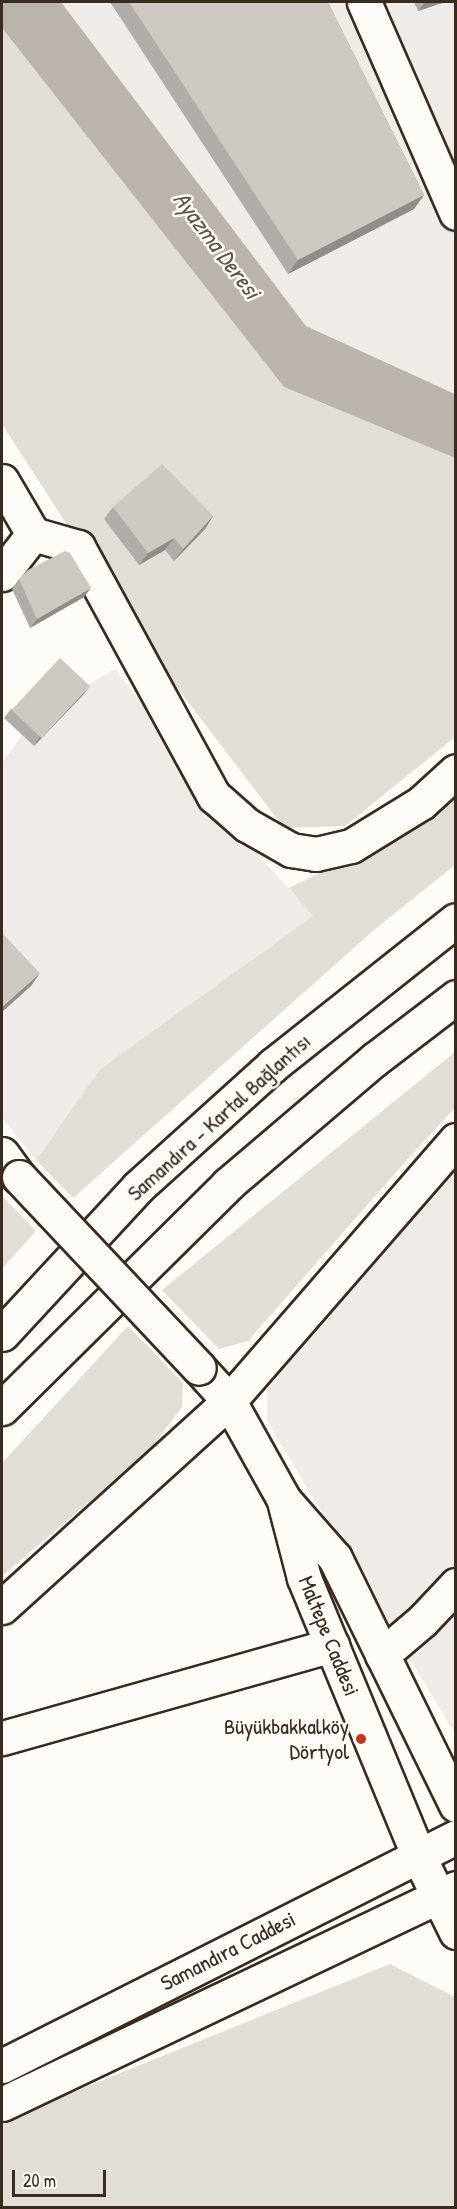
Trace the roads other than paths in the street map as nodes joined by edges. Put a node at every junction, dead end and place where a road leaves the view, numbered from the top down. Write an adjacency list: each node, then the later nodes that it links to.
1 (364, 2): 2 (main road)
2 (456, 213)
3 (2, 481): 4 (main road)
4 (33, 534): 5 (main road); 6 (main road)
5 (2, 574)
6 (456, 771)
7 (456, 921): 11 (main road, Samandıra - Kartal Bağlantısı)
8 (456, 997): 13 (main road)
9 (456, 1140): 12 (main road)
10 (7, 1164): 12 (main road, Maltepe Caddesi, bridge)
11 (2, 1334)
12 (229, 1401): 14 (main road, Maltepe Caddesi); 16 (main road)
13 (2, 1408)
14 (284, 1500): 17 (main road, Maltepe Caddesi); 18 (main road, Maltepe Caddesi)
15 (456, 1585): 18 (main road)
16 (2, 1607)
17 (332, 1645): 19 (main road); 22 (main road, Maltepe Caddesi)
18 (382, 1655): 20 (main road, Maltepe Caddesi)
19 (2, 1738)
20 (456, 1805)
21 (456, 1837): 22 (main road, Samandıra Caddesi)
22 (418, 1855): 23 (main road, Maltepe Caddesi); 25 (main road, Samandıra Caddesi)
23 (447, 1892): 24 (main road, Maltepe Caddesi); 26 (main road, Samandıra Caddesi)
24 (456, 1932)
25 (2, 2066)
26 (2, 2104)

